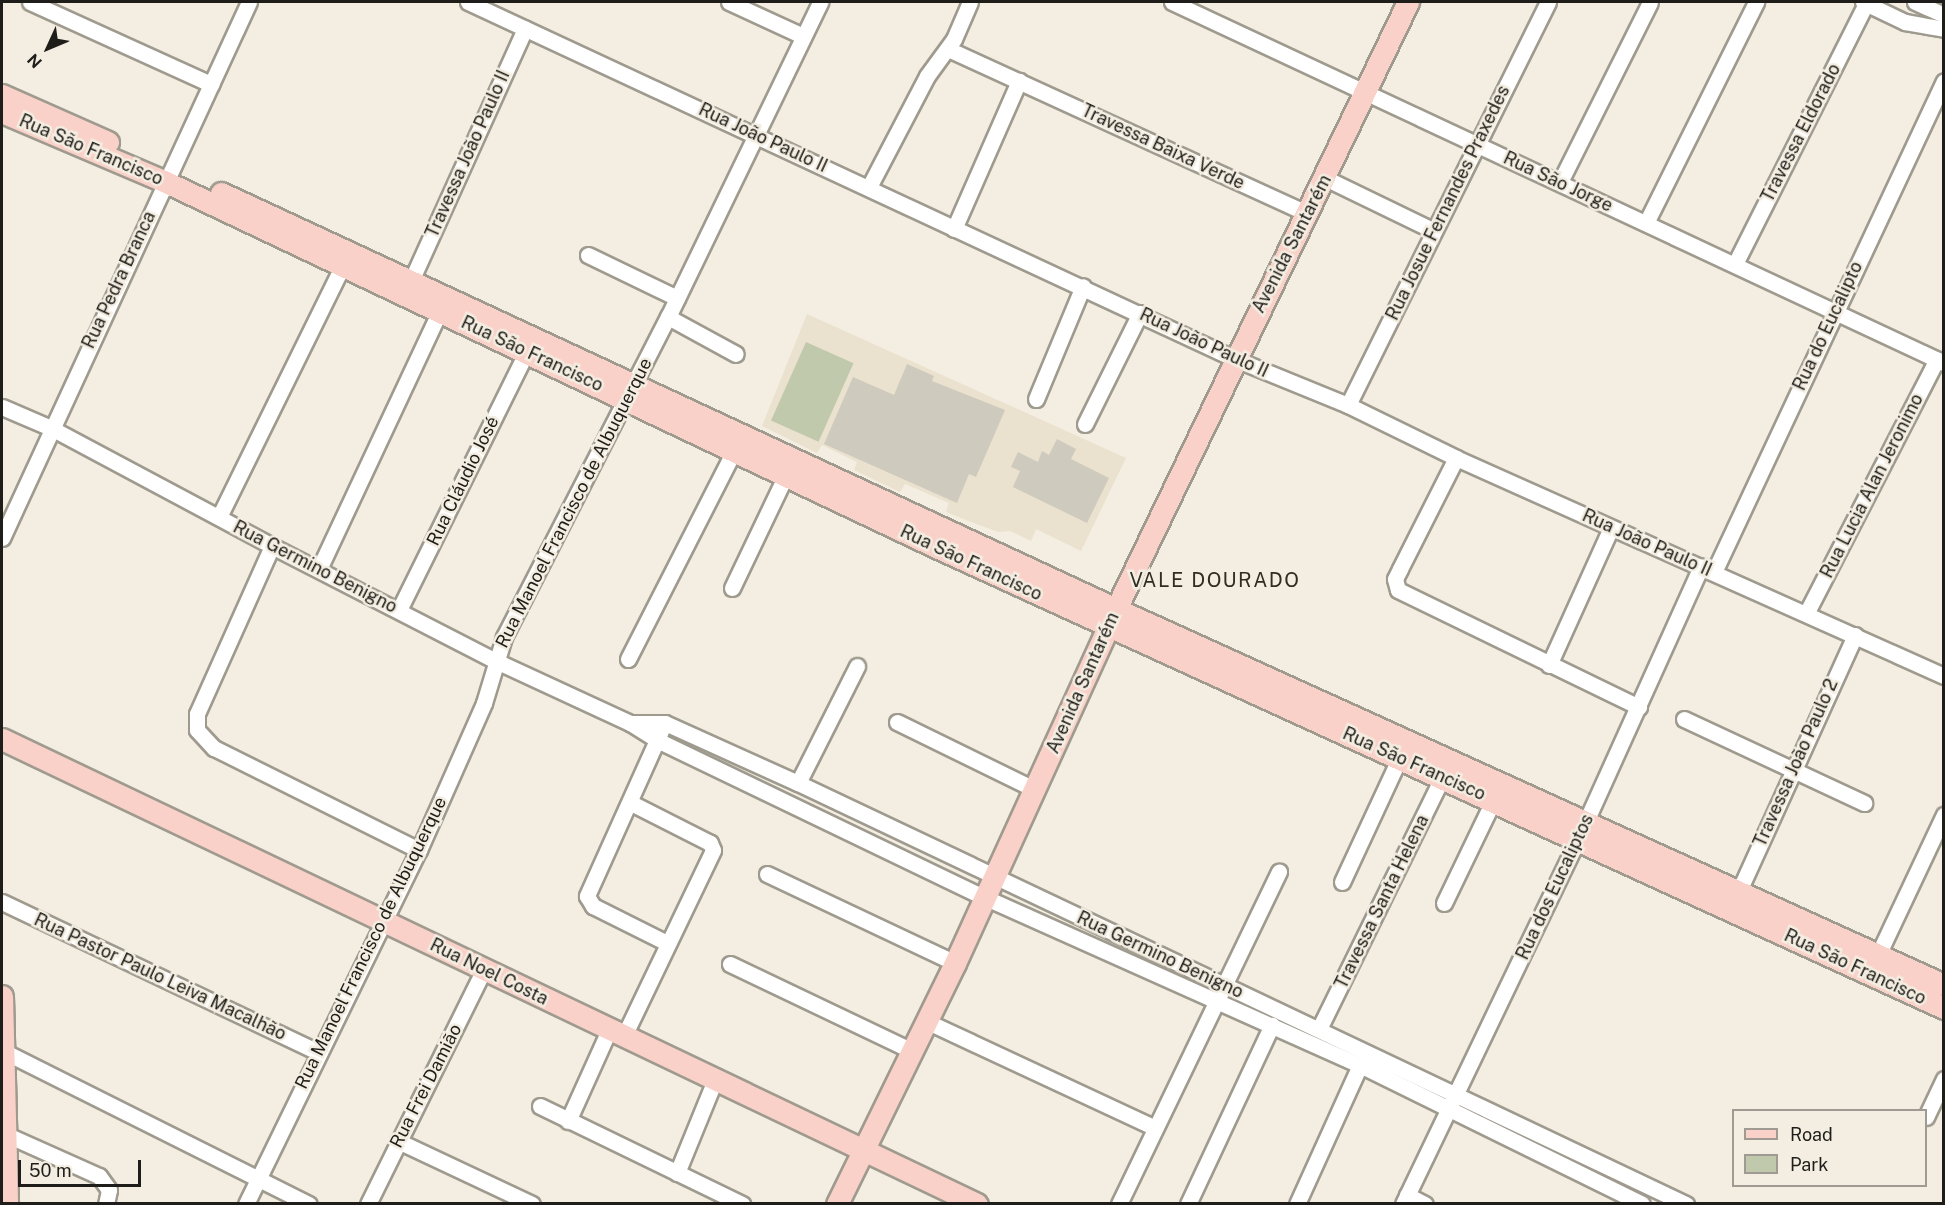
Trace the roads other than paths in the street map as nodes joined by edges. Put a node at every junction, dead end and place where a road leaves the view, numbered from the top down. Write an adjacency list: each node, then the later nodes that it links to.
1 (30, 2): 22 (street)
2 (468, 2): 14 (street, Rua João Paulo II)
3 (729, 2): 18 (street)
4 (820, 2): 18 (street, Rua Manoel Francisco de Albuquerque)
5 (970, 2): 19 (street)
6 (1172, 2): 23 (street, Rua São Jorge)
7 (1408, 2): 23 (street, Avenida Santarém)
8 (1548, 2): 27 (street, Rua Josue Fernandes Praxedes)
9 (1650, 2): 30 (street)
10 (1756, 2): 33 (street)
11 (1865, 2): 17 (street); 37 (street, Travessa Eldorado)
12 (1915, 2): 15 (street)
13 (243, 3): 22 (street, Rua Pedra Branca)
14 (487, 5): 16 (street, Rua João Paulo II)
15 (1944, 15)
16 (525, 28): 26 (street, Rua João Paulo II); 39 (street, Travessa João Paulo II)
17 (1944, 29)
18 (803, 36): 26 (street, Rua Manoel Francisco de Albuquerque)
19 (948, 49): 20 (street, Travessa Baixa Verde); 31 (street)
20 (1019, 81): 32 (street, Travessa Baixa Verde); 34 (street)
21 (1944, 81): 43 (street, Rua do Eucalipto)
22 (211, 84): 28 (street, Rua Pedra Branca)
23 (1366, 91): 27 (street, Rua São Jorge); 29 (street, Avenida Santarém)
24 (2, 95): 28 (street, Rua São Francisco)
25 (2, 112): 28 (street, Rua São Francisco)
26 (755, 135): 31 (street, Rua João Paulo II); 41 (street, Rua Manoel Francisco de Albuquerque)
27 (1477, 144): 30 (street, Rua São Jorge); 35 (street, Rua Josue Fernandes Praxedes)
28 (169, 176): 38 (street, Rua São Francisco); 39 (street, Rua São Francisco); 55 (street, Rua Pedra Branca)
29 (1325, 178): 32 (street, Avenida Santarém); 35 (street)
30 (1560, 182): 33 (street, Rua São Jorge)
31 (869, 187): 34 (street, Rua João Paulo II)
32 (1307, 213): 48 (street, Avenida Santarém)
33 (1646, 223): 37 (street, Rua São Jorge)
34 (954, 229): 40 (street, Rua João Paulo II)
35 (1434, 231): 52 (street, Rua Josue Fernandes Praxedes)
36 (588, 255): 41 (street)
37 (1735, 264): 43 (street, Rua São Jorge)
38 (342, 267): 42 (street, Rua São Francisco); 59 (street)
39 (411, 281): 50 (street, Rua São Francisco)
40 (1083, 286): 44 (street, Rua João Paulo II); 51 (street)
41 (677, 298): 45 (street, Rua Manoel Francisco de Albuquerque)
42 (440, 311): 46 (street, Rua São Francisco); 63 (street)
43 (1835, 312): 49 (street, Rua São Jorge); 64 (street, Rua do Eucalipto)
44 (1140, 313): 48 (street, Rua João Paulo II); 54 (street)
45 (668, 317): 47 (street); 50 (street, Rua Manoel Francisco de Albuquerque)
46 (527, 351): 50 (street, Rua São Francisco); 66 (street, Rua Cláudio José)
47 (736, 354)
48 (1235, 359): 52 (street, Rua João Paulo II); 68 (street, Avenida Santarém)
49 (1940, 361): 67 (street, Rua Lucia Alan Jeronimo)
50 (630, 391): 56 (street, Rua São Francisco); 68 (street, Rua São Francisco); 71 (street, Rua Manoel Francisco de Albuquerque)
51 (1036, 399)
52 (1348, 405): 57 (street, Rua João Paulo II)
53 (2, 407): 55 (street, Rua Germino Benigno)
54 (1085, 424)
55 (51, 428): 59 (street, Rua Germino Benigno); 61 (street, Rua Pedra Branca)
56 (734, 451): 58 (street, Rua São Francisco); 70 (street)
57 (1456, 458): 60 (street, Rua João Paulo II); 72 (street)
58 (786, 476): 65 (street); 68 (street, Rua São Francisco)
59 (219, 517): 62 (street, Rua Germino Benigno)
60 (1611, 528): 64 (street, Rua João Paulo II); 72 (street)
61 (2, 538)
62 (272, 546): 63 (street, Rua Germino Benigno); 92 (street)
63 (319, 569): 66 (street, Rua Germino Benigno)
64 (1708, 570): 67 (street, Rua João Paulo II); 75 (street, Rua dos Eucaliptos)
65 (732, 588)
66 (399, 610): 71 (street, Rua Germino Benigno)
67 (1807, 612): 69 (street, Rua João Paulo II)
68 (1112, 618): 82 (street, Rua São Francisco); 86 (street, Avenida Santarém); 91 (street, Rua São Francisco)
69 (1855, 635): 74 (street, Rua João Paulo II); 83 (street, Travessa João Paulo 2)
70 (628, 659)
71 (496, 661): 78 (street, Rua Germino Benigno); 92 (street, Rua Manoel Francisco de Albuquerque)
72 (1550, 665): 75 (street)
73 (857, 666): 85 (street)
74 (1944, 676)
75 (1639, 707): 91 (street, Rua dos Eucaliptos)
76 (1684, 719): 83 (street)
77 (897, 722): 86 (street)
78 (630, 723): 79 (street, Rua Germino Benigno); 81 (street, Rua Germino Benigno)
79 (664, 723): 81 (street); 85 (street, Rua Germino Benigno)
80 (2, 739): 100 (street, Rua Noel Costa)
81 (657, 740): 88 (street); 96 (street, Rua Germino Benigno)
82 (1400, 757): 84 (street, Rua São Francisco); 95 (street)
83 (1791, 770): 89 (street); 97 (street, Travessa João Paulo 2)
84 (1443, 776): 87 (street, Rua São Francisco); 113 (street, Travessa Santa Helena)
85 (798, 783): 96 (street, Rua Germino Benigno)
86 (1034, 789): 96 (street, Avenida Santarém)
87 (1494, 799): 91 (street, Rua São Francisco); 99 (street)
88 (631, 803): 101 (street); 101 (street)
89 (1864, 803)
90 (1944, 815): 102 (street, Rua São Francisco)
91 (1582, 830): 97 (street, Rua São Francisco); 110 (street, Rua São Francisco); 121 (street, Rua dos Eucaliptos)
92 (418, 849): 100 (street, Rua Manoel Francisco de Albuquerque)
93 (1280, 871): 106 (street)
94 (767, 874): 103 (street)
95 (1342, 882)
96 (990, 888): 103 (street, Avenida Santarém); 106 (street, Rua Germino Benigno); 109 (street, Rua Germino Benigno)
97 (1739, 891): 102 (street, Rua São Francisco)
98 (2, 902): 117 (street, Rua Pastor Paulo Leiva Macalhão)
99 (1444, 903)
100 (383, 919): 105 (street, Rua Noel Costa); 117 (street, Rua Manoel Francisco de Albuquerque)
101 (667, 943): 114 (street)
102 (1878, 955): 107 (street, Rua São Francisco)
103 (956, 963): 111 (street, Avenida Santarém)
104 (730, 964): 116 (street)
105 (484, 969): 114 (street, Rua Noel Costa); 128 (street, Rua Frei Damião)
106 (1224, 984): 109 (street); 113 (street, Rua Germino Benigno)
107 (1944, 985)
108 (2, 996): 115 (street)
109 (1217, 999): 112 (street, Rua Germino Benigno); 126 (street)
110 (1944, 1008)
111 (927, 1022): 116 (street, Avenida Santarém); 126 (street)
112 (1272, 1025): 118 (street, Rua Germino Benigno); 145 (street)
113 (1320, 1028): 121 (street, Rua Germino Benigno)
114 (616, 1033): 120 (street, Rua Noel Costa); 125 (street)
115 (3, 1051): 127 (street); 132 (street)
116 (912, 1051): 129 (street, Avenida Santarém)
117 (318, 1052): 132 (street, Rua Manoel Francisco de Albuquerque)
118 (1360, 1065): 123 (street, Rua Germino Benigno); 146 (street)
119 (1944, 1079): 124 (street)
120 (715, 1080): 129 (street, Rua Noel Costa); 131 (street)
121 (1458, 1093): 123 (street, Rua dos Eucaliptos); 149 (street, Rua Germino Benigno)
122 (540, 1106): 125 (street)
123 (1451, 1109): 134 (street, Rua dos Eucaliptos); 148 (street, Rua Germino Benigno)
124 (1927, 1115)
125 (568, 1121): 131 (street)
126 (1153, 1127): 144 (street)
127 (4, 1134): 130 (street); 136 (street)
128 (398, 1141): 139 (street, Rua Frei Damião); 140 (street)
129 (862, 1150): 133 (street, Rua Noel Costa); 142 (street, Avenida Santarém)
130 (3, 1158): 135 (street)
131 (677, 1173): 141 (street)
132 (258, 1179): 137 (street, Rua Manoel Francisco de Albuquerque); 138 (street)
133 (955, 1199): 143 (street, Rua Noel Costa)
134 (1405, 1199): 147 (street)
135 (7, 1203)
136 (105, 1203)
137 (246, 1203)
138 (309, 1203)
139 (368, 1203)
140 (532, 1203)
141 (742, 1203)
142 (837, 1203)
143 (977, 1203)
144 (1119, 1203)
145 (1188, 1203)
146 (1297, 1203)
147 (1425, 1203)
148 (1642, 1203)
149 (1686, 1203)

